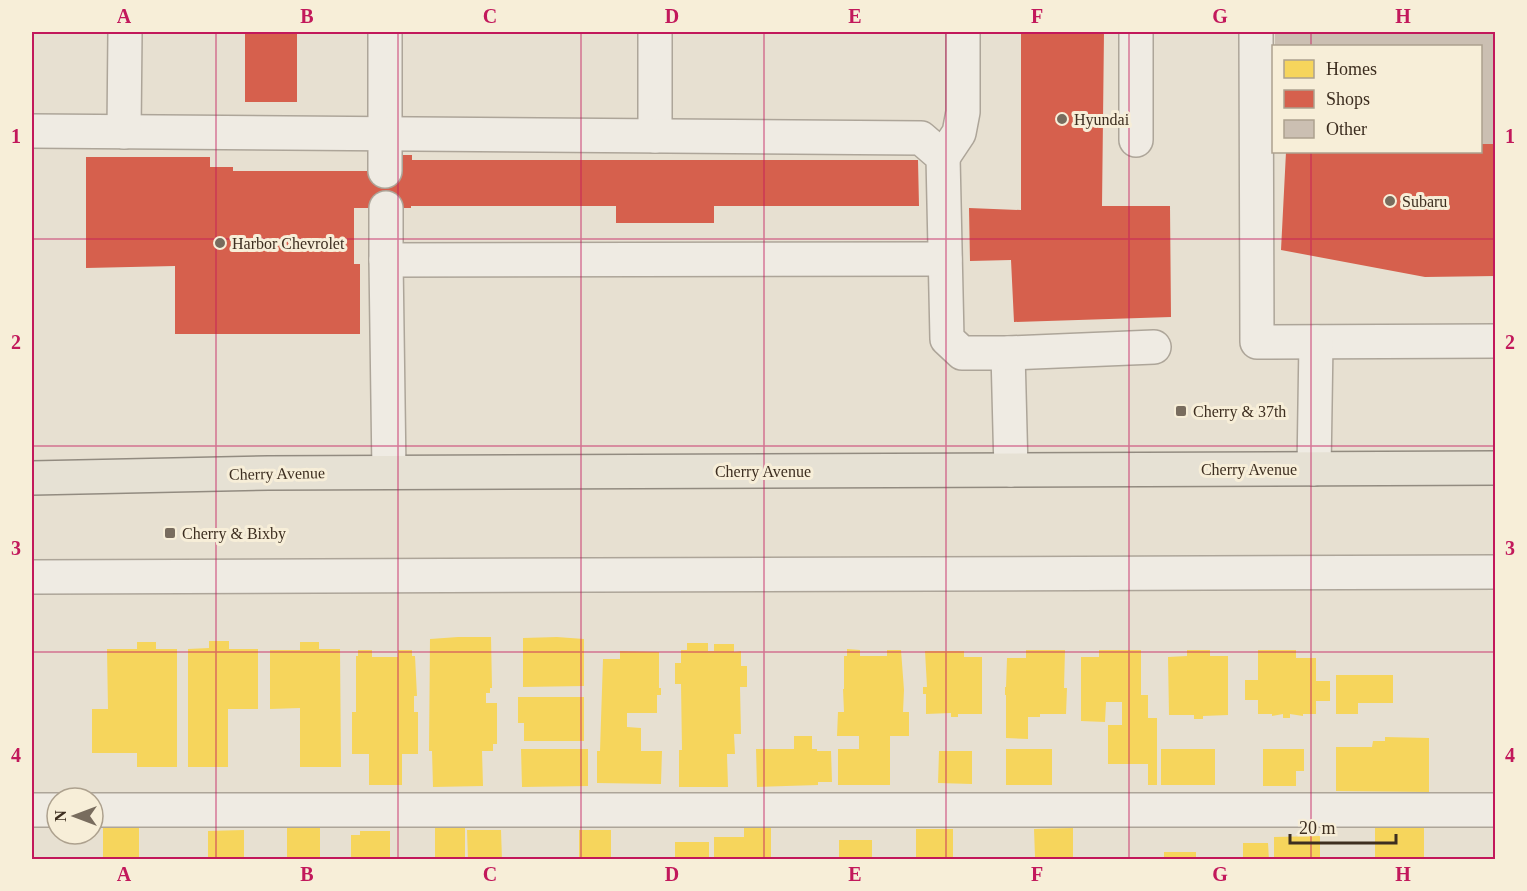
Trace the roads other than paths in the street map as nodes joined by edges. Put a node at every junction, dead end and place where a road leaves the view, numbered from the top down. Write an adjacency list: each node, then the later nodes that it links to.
1 (125, 32): 8 (lane)
2 (385, 32): 9 (lane)
3 (655, 32): 10 (lane)
4 (963, 32): 12 (lane)
5 (1136, 32): 11 (lane)
6 (1256, 32): 18 (lane)
7 (32, 131): 8 (lane)
8 (124, 132): 9 (lane)
9 (386, 134): 10 (lane); 13 (lane)
10 (655, 136): 12 (lane)
11 (1136, 140)
12 (942, 157): 15 (lane)
13 (386, 171)
14 (386, 208): 16 (lane)
15 (945, 259): 16 (lane); 20 (lane)
16 (386, 260): 24 (lane)
17 (1496, 341): 18 (lane)
18 (1316, 342): 22 (lane)
19 (1154, 347): 20 (lane)
20 (1008, 353): 23 (lane)
21 (1496, 468): 22 (main road, Cherry Avenue)
22 (1314, 469): 23 (main road, Cherry Avenue)
23 (1011, 470): 24 (main road, Cherry Avenue)
24 (389, 472): 25 (main road, Cherry Avenue)
25 (32, 478)
26 (1496, 572): 27 (lane)
27 (32, 577)
28 (105, 810): 29 (lane)
29 (1496, 810)

